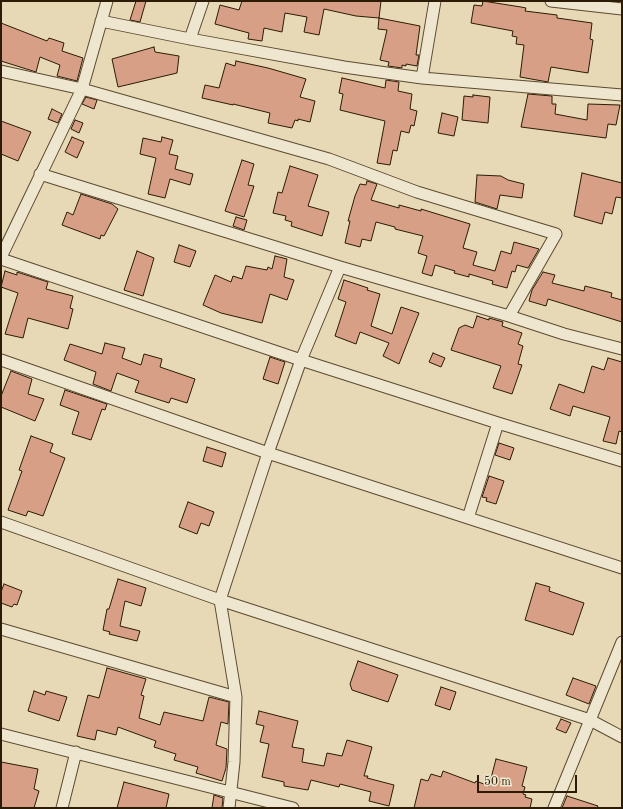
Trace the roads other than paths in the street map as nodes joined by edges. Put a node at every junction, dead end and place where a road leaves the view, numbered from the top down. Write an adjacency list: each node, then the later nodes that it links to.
1 (107, 1): 6 (street)
2 (203, 1): 7 (street)
3 (435, 1): 9 (street)
4 (551, 1): 5 (street)
5 (622, 10)
6 (101, 21): 7 (street); 10 (street)
7 (190, 39): 9 (street)
8 (1, 71): 10 (street)
9 (422, 78): 11 (street)
10 (82, 89): 12 (street); 15 (street)
11 (622, 95)
12 (40, 174): 13 (street); 14 (street)
13 (1, 258): 18 (street)
14 (340, 267): 15 (street); 18 (street)
15 (509, 316): 16 (street)
16 (622, 349)
17 (1, 360): 20 (street)
18 (301, 360): 19 (street); 20 (street)
19 (498, 423): 21 (street); 22 (street)
20 (268, 453): 22 (street); 25 (street)
21 (622, 461)
22 (468, 518): 24 (street)
23 (1, 522): 25 (street)
24 (622, 568)
25 (220, 600): 28 (street); 29 (street)
26 (1, 629): 28 (street)
27 (622, 642): 29 (street)
28 (236, 697): 33 (street)
29 (590, 720): 31 (street); 37 (street)
30 (1, 734): 32 (street)
31 (622, 737)
32 (76, 752): 33 (street); 34 (street)
33 (232, 792): 35 (street); 36 (street)
34 (62, 808)
35 (229, 808)
36 (293, 808)
37 (554, 808)

